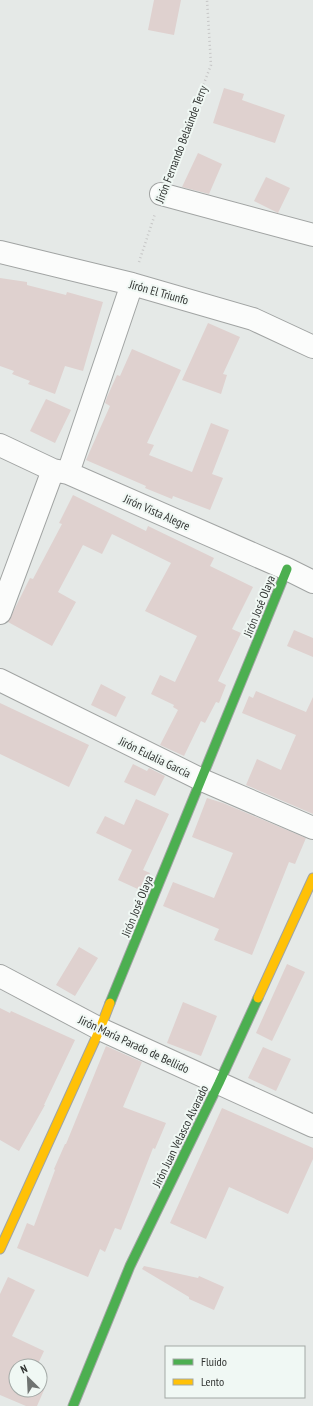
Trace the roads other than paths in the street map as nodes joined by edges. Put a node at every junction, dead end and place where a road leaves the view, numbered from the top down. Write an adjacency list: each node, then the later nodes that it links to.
1 (161, 194): 2 (street)
2 (313, 235)
3 (0, 252): 4 (street, Jirón El Triunfo)
4 (132, 284): 5 (street, Jirón El Triunfo); 7 (street)
5 (313, 347)
6 (0, 445): 7 (street, Jirón Vista Alegre)
7 (60, 472): 8 (street, Jirón Vista Alegre); 10 (street)
8 (287, 569): 9 (street, Jirón Vista Alegre); 12 (street, Jirón José Olaya)
9 (313, 582)
10 (0, 613)
11 (0, 680): 12 (street, Jirón Eulalia García)
12 (202, 780): 13 (street, Jirón Eulalia García); 16 (street, Jirón José Olaya)
13 (313, 828)
14 (313, 878): 17 (street, Jirón Juan Velasco Alvarado)
15 (0, 976): 16 (street, Jirón María Parado de Bellido)
16 (100, 1029): 17 (street, Jirón María Parado de Bellido); 19 (street, Jirón José Olaya)
17 (219, 1083): 18 (street, Jirón María Parado de Bellido); 20 (street, Jirón Juan Velasco Alvarado)
18 (313, 1126)
19 (0, 1249)
20 (73, 1406)

